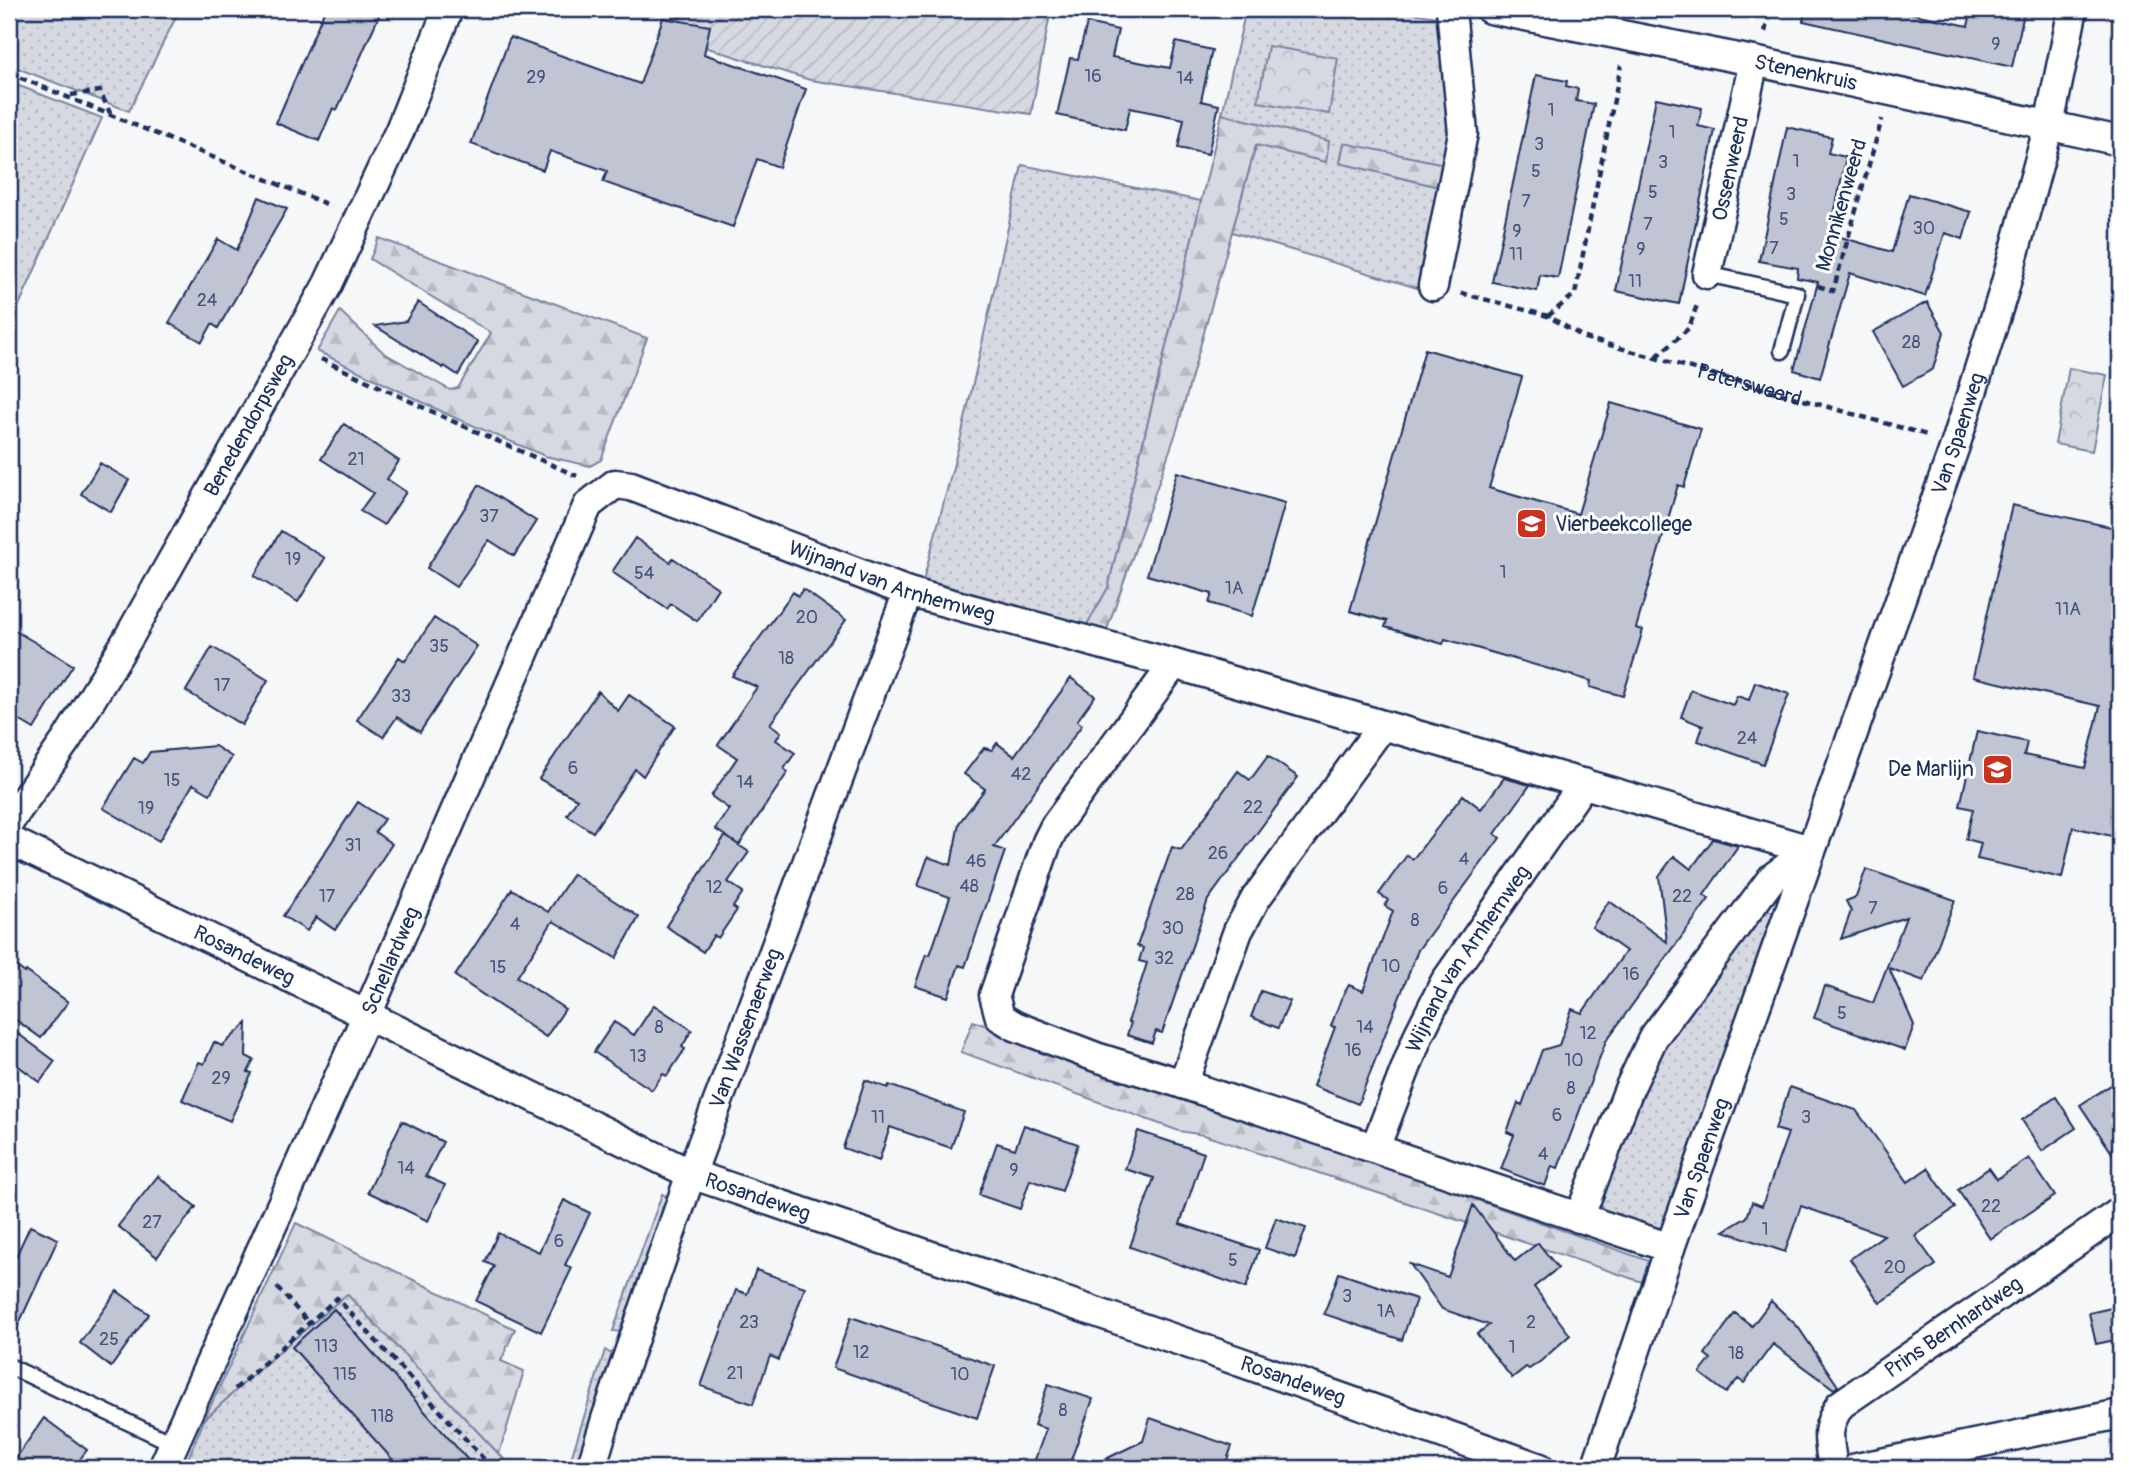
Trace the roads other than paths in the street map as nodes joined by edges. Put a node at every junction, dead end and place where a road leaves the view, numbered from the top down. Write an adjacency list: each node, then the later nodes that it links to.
1 (447, 9): 16 (street, Benedendorpsweg)
2 (1451, 9): 9 (street)
3 (1490, 9): 5 (street, Stenenkruis)
4 (2073, 9): 6 (street, Van Spaenweg)
5 (1754, 61): 6 (street, Stenenkruis); 8 (street, Ossenweerd)
6 (2049, 125): 7 (street, Stenenkruis); 18 (street, Van Spaenweg)
7 (2120, 141)
8 (1707, 274): 10 (lane)
9 (1433, 286)
10 (1782, 351)
11 (611, 486): 12 (street, Wijnand van Arnhemweg); 19 (street, Schellardweg)
12 (908, 592): 13 (street, Wijnand van Arnhemweg); 22 (street, Van Wassenaerweg)
13 (1174, 664): 14 (street, Wijnand van Arnhemweg); 20 (street)
14 (1382, 726): 15 (street, Wijnand van Arnhemweg); 20 (street)
15 (1584, 783): 18 (street, Wijnand van Arnhemweg); 21 (street, Wijnand van Arnhemweg)
16 (9, 822)
17 (9, 840): 19 (street, Rosandeweg)
18 (1810, 850): 24 (street); 25 (street, Van Spaenweg)
19 (366, 1017): 22 (street, Rosandeweg); 28 (street, Schellardweg)
20 (1183, 1084): 21 (street)
21 (1375, 1148): 24 (street)
22 (691, 1174): 29 (street, Van Wassenaerweg); 30 (street, Rosandeweg)
23 (2120, 1212): 32 (street, Prins Bernhardweg)
24 (1579, 1218): 25 (street)
25 (1670, 1248): 31 (street, Van Spaenweg)
26 (9, 1366): 28 (lane, Schellardweg)
27 (2120, 1414): 33 (street)
28 (168, 1456)
29 (591, 1468)
30 (1540, 1468)
31 (1596, 1468)
32 (1833, 1468)
33 (1857, 1468)

